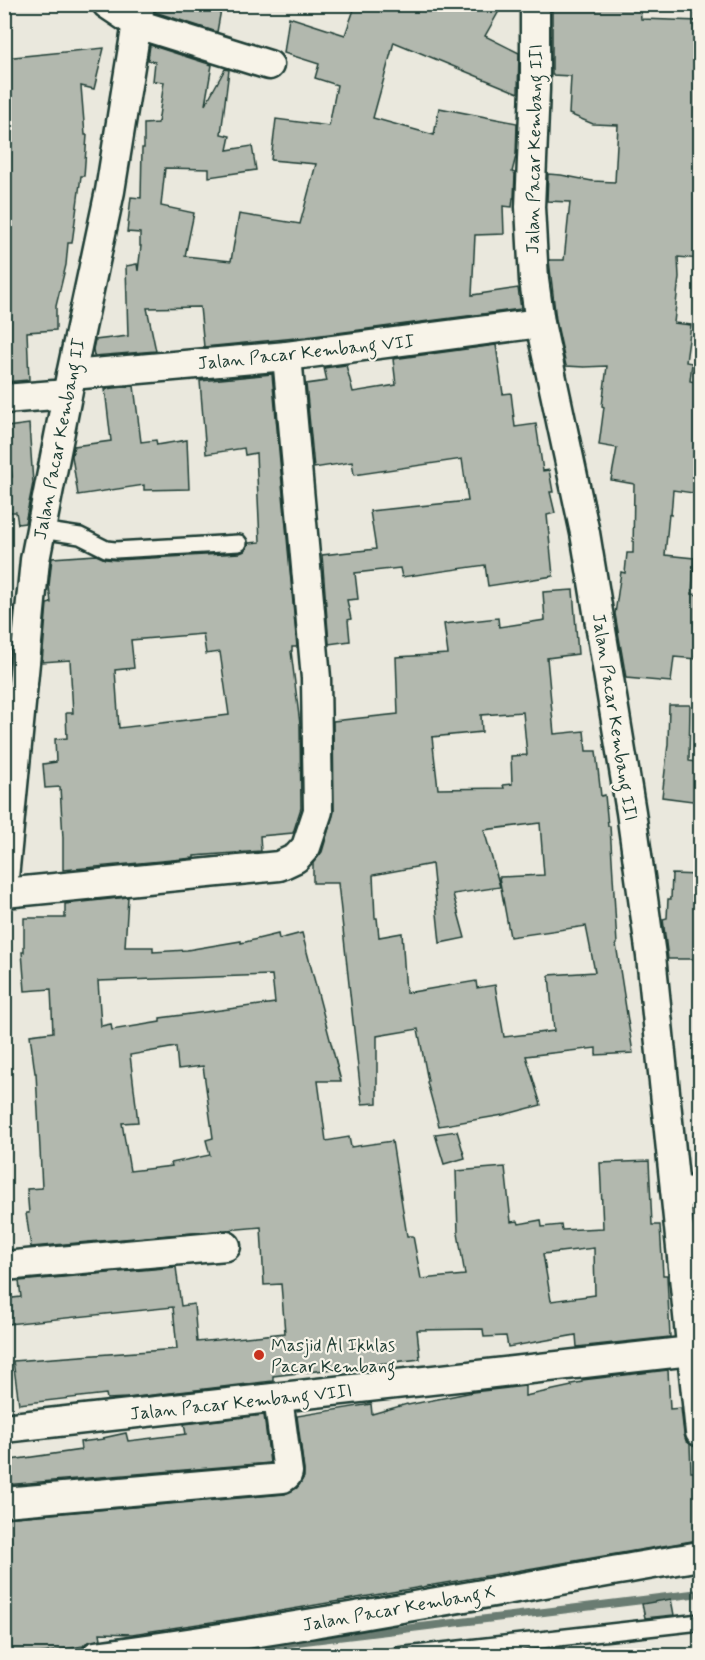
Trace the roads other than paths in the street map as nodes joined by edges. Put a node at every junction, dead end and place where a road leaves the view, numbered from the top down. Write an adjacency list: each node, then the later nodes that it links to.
1 (107, 4): 3 (street)
2 (535, 4): 5 (street, Jalan Pacar Kembang III)
3 (138, 14): 4 (street); 7 (street, Jalan Pacar Kembang II)
4 (269, 65)
5 (540, 323): 6 (street, Jalan Pacar Kembang VII); 13 (street, Jalan Pacar Kembang III)
6 (287, 356): 7 (street, Jalan Pacar Kembang VII); 12 (street)
7 (69, 385): 8 (street, Jalan Pacar Kembang VII); 9 (street, Jalan Pacar Kembang II)
8 (4, 399)
9 (41, 530): 10 (lane); 11 (street, Jalan Pacar Kembang II)
10 (239, 543)
11 (4, 878)
12 (4, 893)
13 (688, 1191): 16 (street, Jalan Pacar Kembang III)
14 (226, 1246): 15 (street)
15 (4, 1266)
16 (691, 1351): 17 (street, Jalan Pacar Kembang VIII); 19 (street, Jalan Pacar Kembang III)
17 (278, 1398): 18 (street, Jalan Pacar Kembang VIII); 20 (street)
18 (4, 1428)
19 (700, 1432)
20 (4, 1502)
21 (700, 1556): 23 (street, Jalan Pacar Kembang X)
22 (700, 1622): 24 (lane)
23 (96, 1656)
24 (397, 1656)

